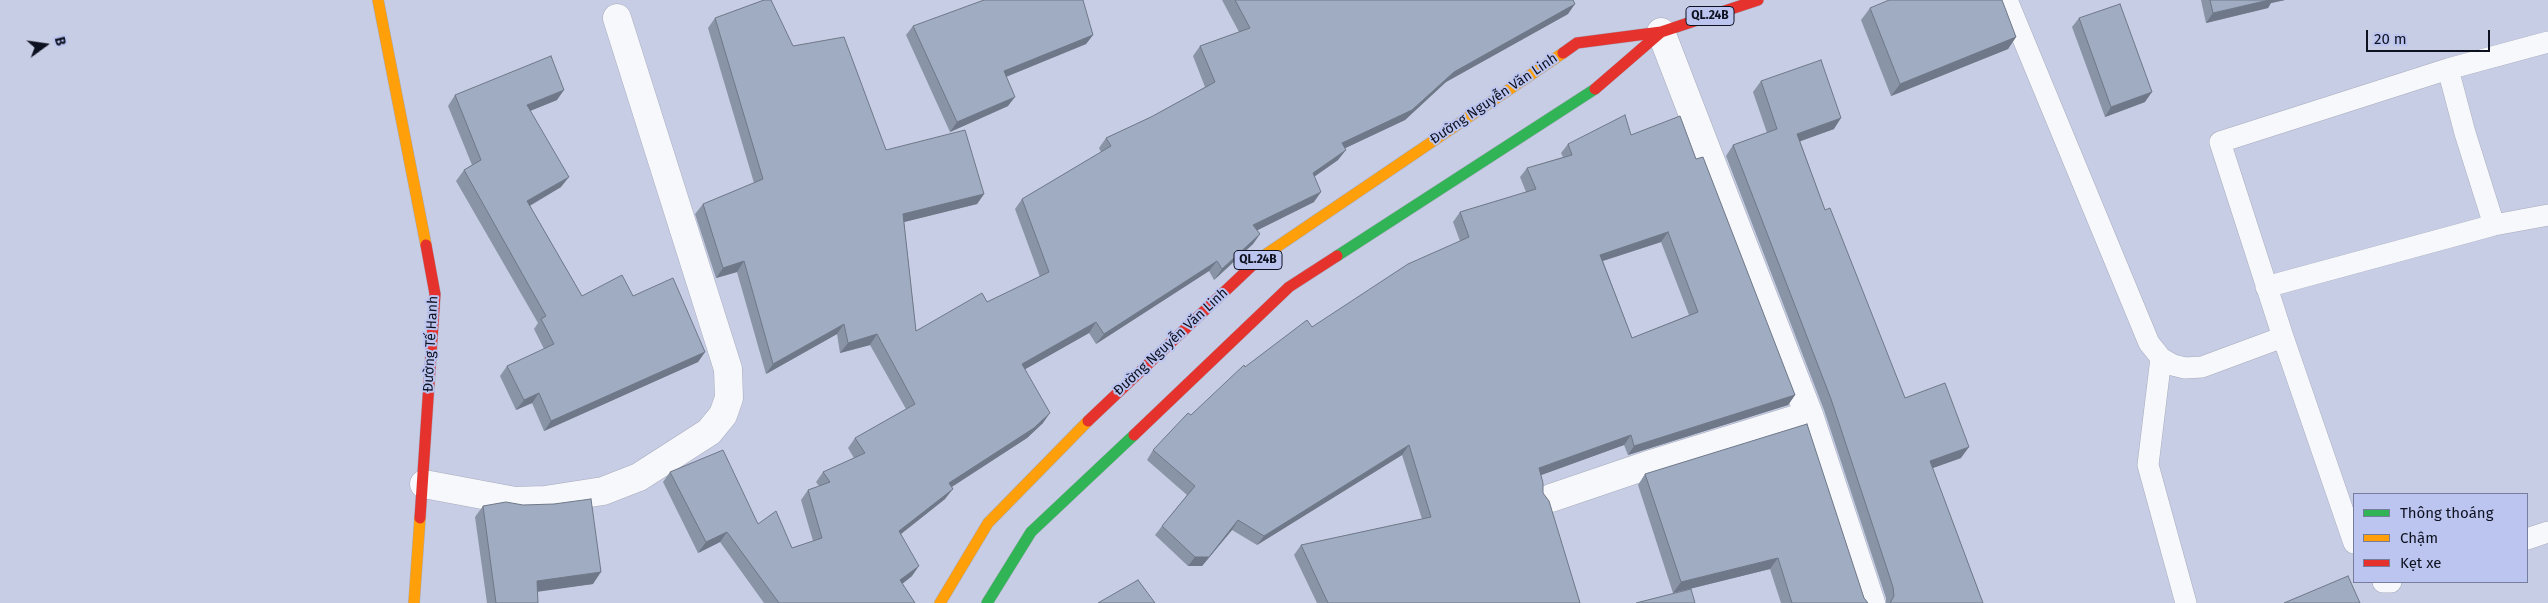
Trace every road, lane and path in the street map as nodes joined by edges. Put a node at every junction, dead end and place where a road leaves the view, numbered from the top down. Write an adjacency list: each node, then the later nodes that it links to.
1 (378, 0): 14 (main road, Đường Tế Hanh)
2 (1758, 0): 5 (main road, Đường Nguyễn Văn Linh / QL.24B)
3 (2007, 0): 12 (lane)
4 (617, 18): 14 (street)
5 (1661, 32): 13 (street); 20 (main road, Đường Nguyễn Văn Linh / QL.24B); 21 (main road, Đường Nguyễn Văn Linh / QL.24B)
6 (2548, 42): 7 (lane)
7 (2448, 69): 9 (lane); 10 (lane)
8 (2548, 214): 9 (lane)
9 (2494, 225): 10 (lane)
10 (2266, 288): 11 (lane)
11 (2282, 337): 12 (lane); 18 (lane)
12 (2161, 358): 23 (lane)
13 (1809, 415): 15 (street); 22 (street)
14 (424, 484): 19 (main road, Đường Tế Hanh)
15 (1552, 498)
16 (2548, 532): 17 (lane)
17 (2528, 539)
18 (2353, 540)
19 (414, 603)
20 (940, 603)
21 (987, 603)
22 (1871, 603)
23 (2186, 603)

